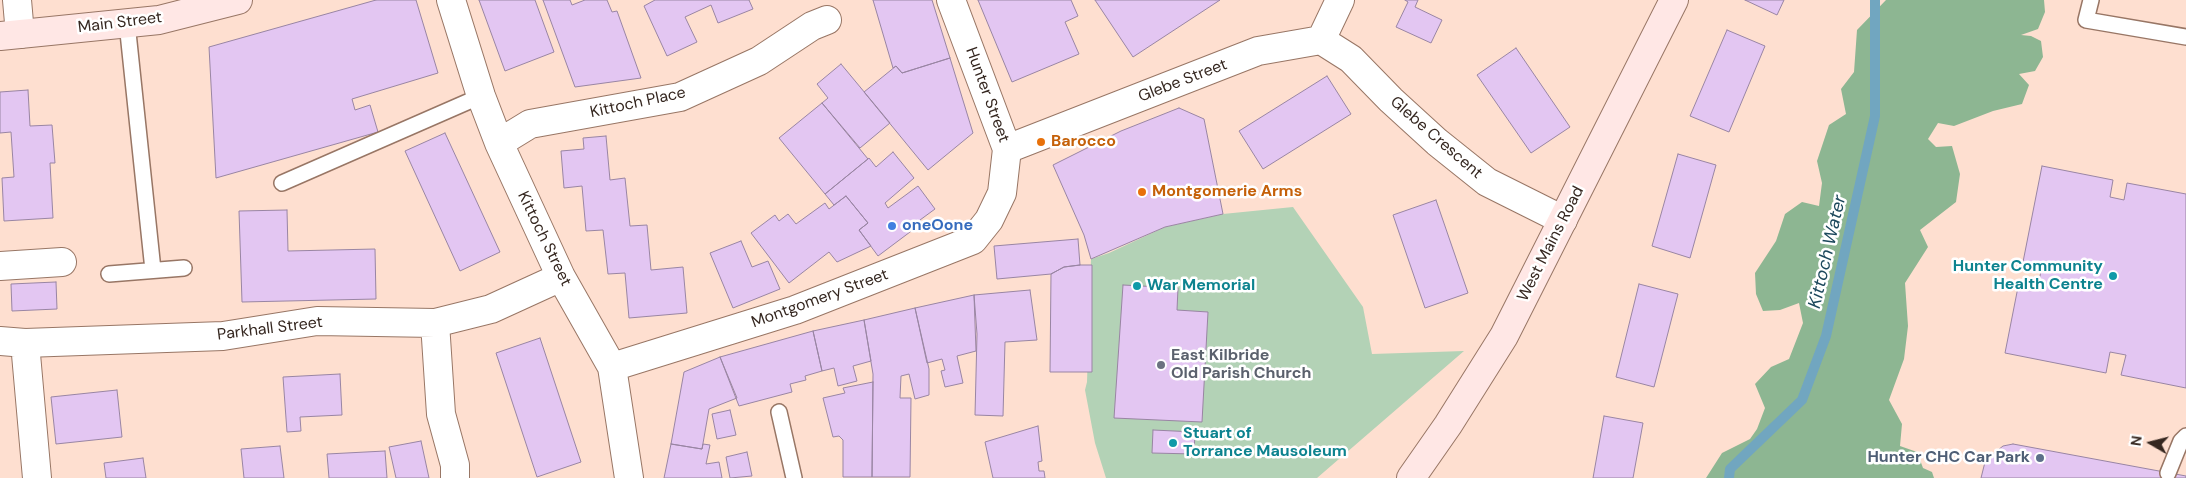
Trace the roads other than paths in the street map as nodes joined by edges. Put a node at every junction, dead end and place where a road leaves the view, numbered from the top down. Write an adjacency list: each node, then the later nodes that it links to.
1 (17, 0): 10 (street)
2 (238, 0): 9 (main road, Main Street)
3 (452, 0): 13 (street, Kittoch Street)
4 (950, 0): 15 (street, Hunter Street)
5 (1340, 0): 12 (street)
6 (1674, 0): 18 (main road, West Mains Road)
7 (2091, 0): 11 (lane)
8 (827, 20): 14 (street, Kittoch Place)
9 (127, 23): 10 (main road, Main Street); 22 (lane)
10 (10, 35)
11 (2186, 37)
12 (1321, 40): 15 (street, Glebe Street); 18 (street, Glebe Crescent)
13 (481, 96): 14 (street, Kittoch Street); 16 (lane)
14 (499, 144): 24 (street, Kittoch Street)
15 (1007, 149): 17 (street, Hunter Street)
16 (282, 182)
17 (1002, 193): 27 (street, Montgomery Street)
18 (1563, 220): 35 (main road, West Mains Road)
19 (62, 262): 20 (street)
20 (0, 266)
21 (184, 268): 22 (lane)
22 (153, 270): 23 (lane)
23 (109, 274)
24 (561, 277): 25 (street, Parkhall Street); 27 (street, Kittoch Street)
25 (435, 322): 26 (street, Parkhall Street); 32 (street)
26 (13, 342): 31 (street)
27 (612, 367): 33 (street, Kittoch Street)
28 (779, 412): 34 (lane)
29 (2186, 436): 30 (lane)
30 (2168, 473)
31 (37, 478)
32 (455, 478)
33 (629, 478)
34 (794, 478)
35 (1410, 478)

